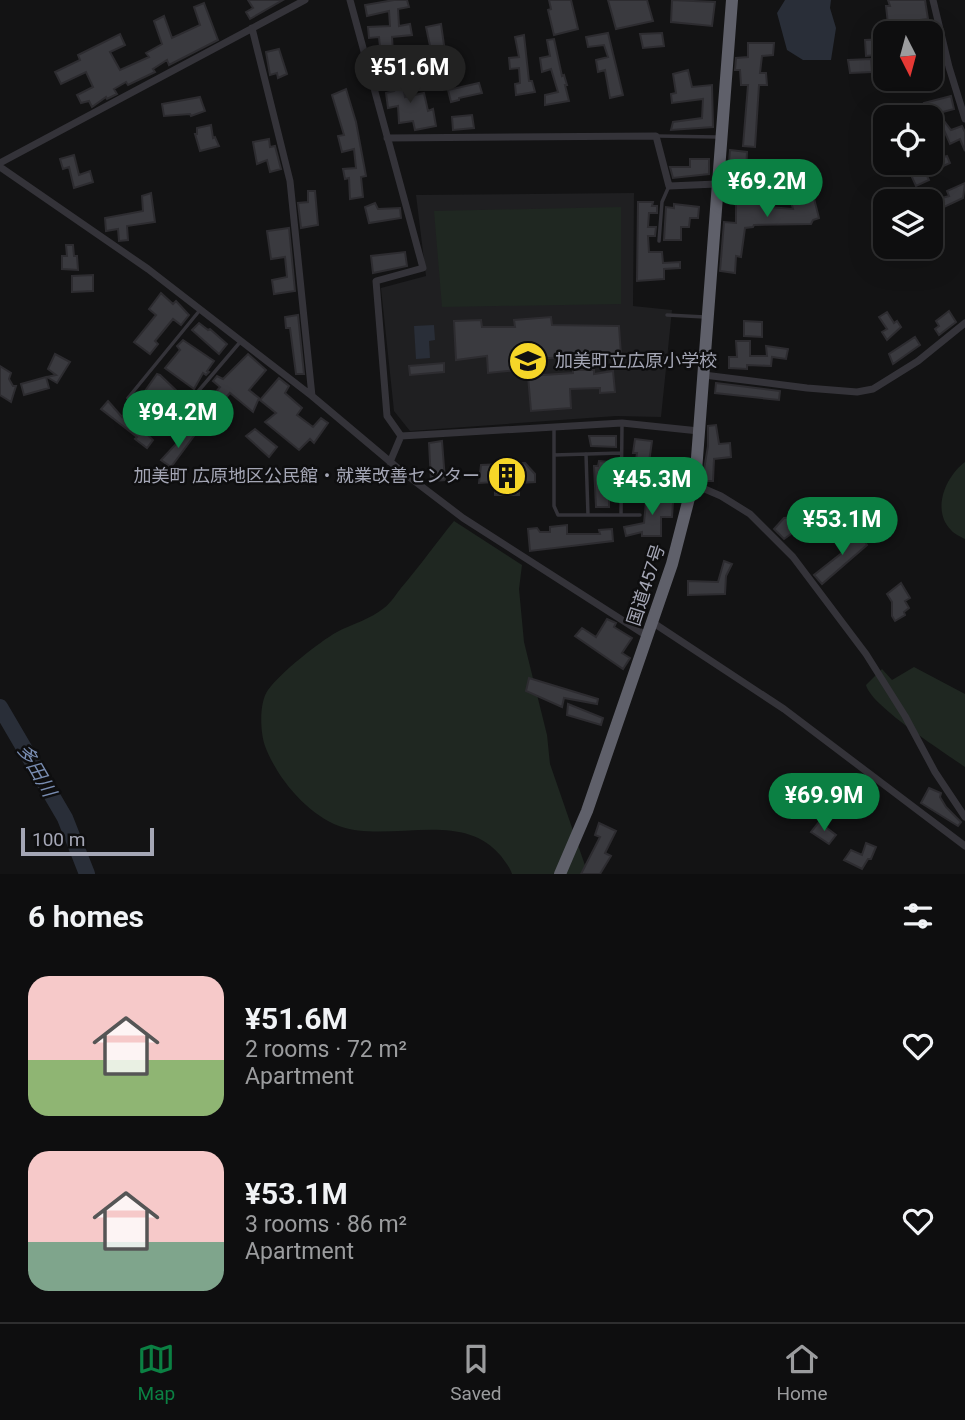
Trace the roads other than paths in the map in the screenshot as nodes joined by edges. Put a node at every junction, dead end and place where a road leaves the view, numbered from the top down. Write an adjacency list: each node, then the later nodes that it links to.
1 (305, 0): 5 (street)
2 (350, 0): 9 (street)
3 (732, 0): 8 (highway, 国道457号)
4 (933, 0): 6 (street)
5 (252, 28): 10 (street); 20 (street)
6 (965, 119)
7 (656, 136): 8 (lane); 9 (street); 12 (street)
8 (721, 137): 11 (highway, 国道457号)
9 (387, 138): 24 (street)
10 (0, 165): 14 (street)
11 (717, 184): 12 (street); 16 (highway, 国道457号)
12 (669, 186): 13 (lane)
13 (659, 241)
14 (200, 310): 18 (street); 18 (lane)
15 (667, 315): 16 (lane)
16 (707, 318): 19 (highway, 国道457号)
17 (965, 323): 19 (street)
18 (241, 341): 20 (street)
19 (704, 375): 23 (highway, 国道457号)
20 (312, 396): 28 (street)
21 (622, 423): 22 (street); 23 (street); 25 (lane)
22 (554, 426): 24 (street); 27 (lane)
23 (699, 431): 29 (highway, 国道457号)
24 (401, 436): 28 (street)
25 (621, 453): 26 (lane); 31 (lane)
26 (586, 454): 27 (lane); 30 (lane)
27 (554, 455): 30 (lane)
28 (390, 461): 34 (street)
29 (693, 484): 33 (highway, 国道457号); 35 (street)
30 (588, 515): 31 (lane)
31 (621, 515): 32 (lane)
32 (640, 515)
33 (652, 622): 34 (highway, 国道457号); 36 (street)
34 (648, 636): 37 (highway, 国道457号)
35 (965, 817)
36 (965, 846)
37 (560, 874)

